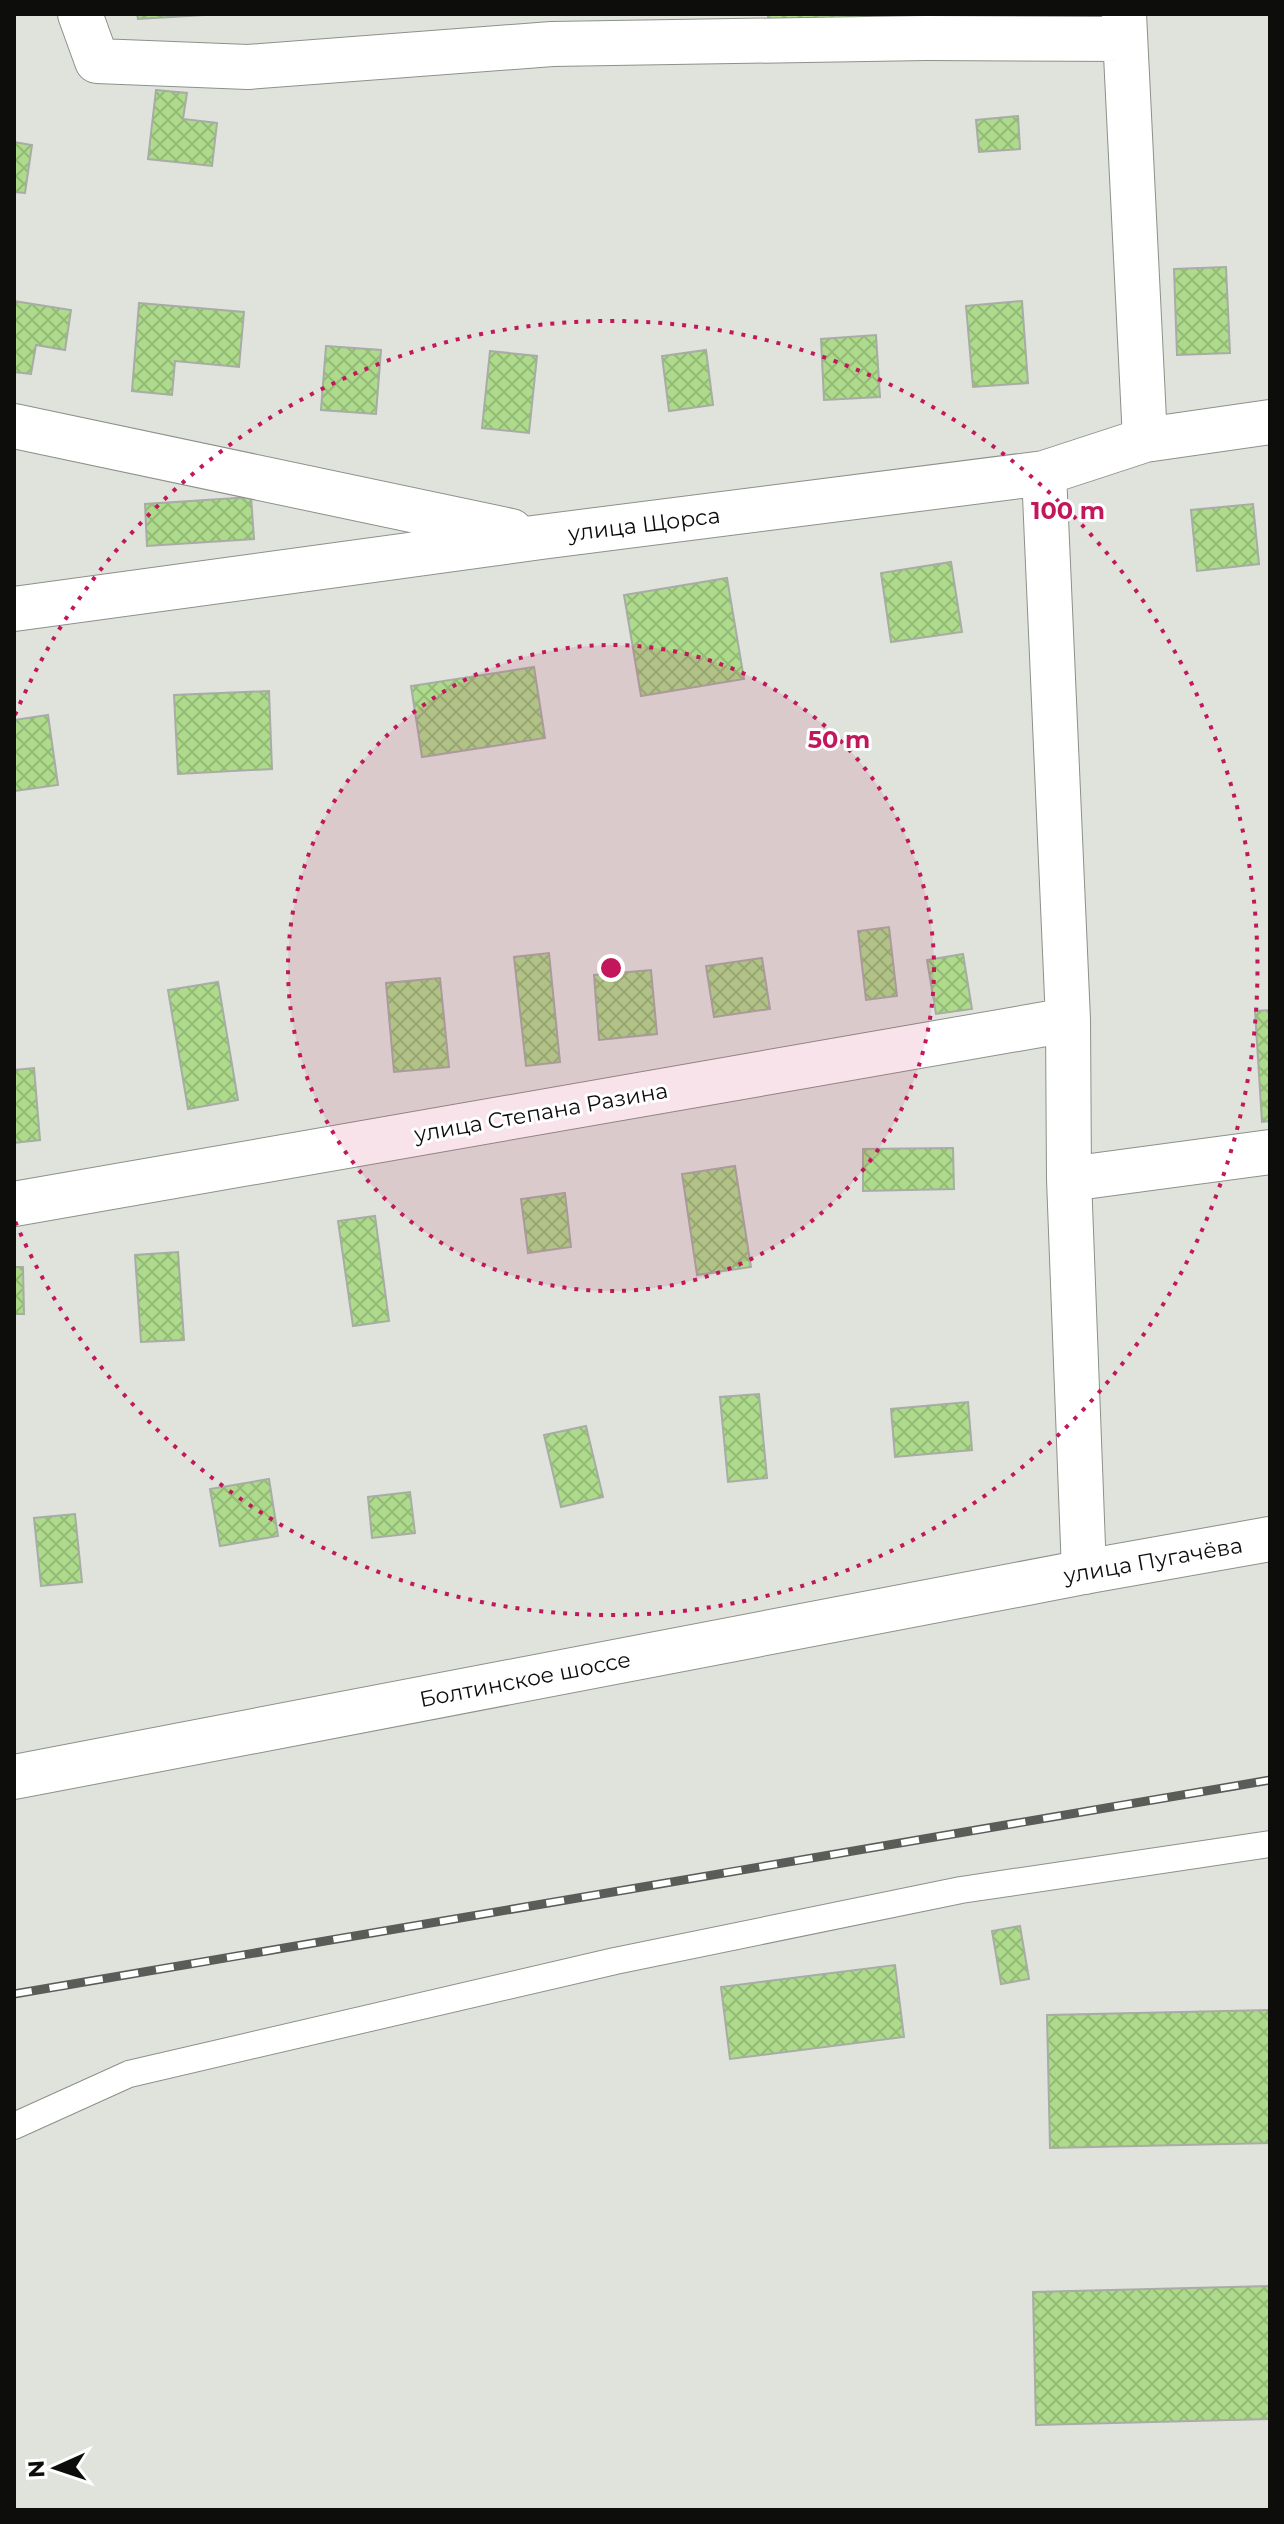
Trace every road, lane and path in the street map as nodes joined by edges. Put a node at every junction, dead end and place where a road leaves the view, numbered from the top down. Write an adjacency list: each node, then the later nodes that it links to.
1 (80, 14): 2 (street)
2 (1124, 26): 5 (street)
3 (1270, 422): 5 (street, улица Щорса)
4 (14, 426): 7 (street)
5 (1145, 440): 6 (street, улица Щорса)
6 (1044, 473): 7 (street, улица Щорса); 9 (street)
7 (541, 537): 8 (street, улица Щорса)
8 (14, 609)
9 (1068, 1020): 11 (street); 12 (street, улица Степана Разина)
10 (1270, 1152): 11 (street)
11 (1069, 1179): 14 (street)
12 (14, 1204)
13 (1270, 1539): 14 (street, улица Пугачёва)
14 (1084, 1572): 15 (street, улица Пугачёва)
15 (1035, 1581): 16 (street, Болтинское шоссе)
16 (14, 1777)
17 (1270, 1844): 18 (lane)
18 (14, 2126)

